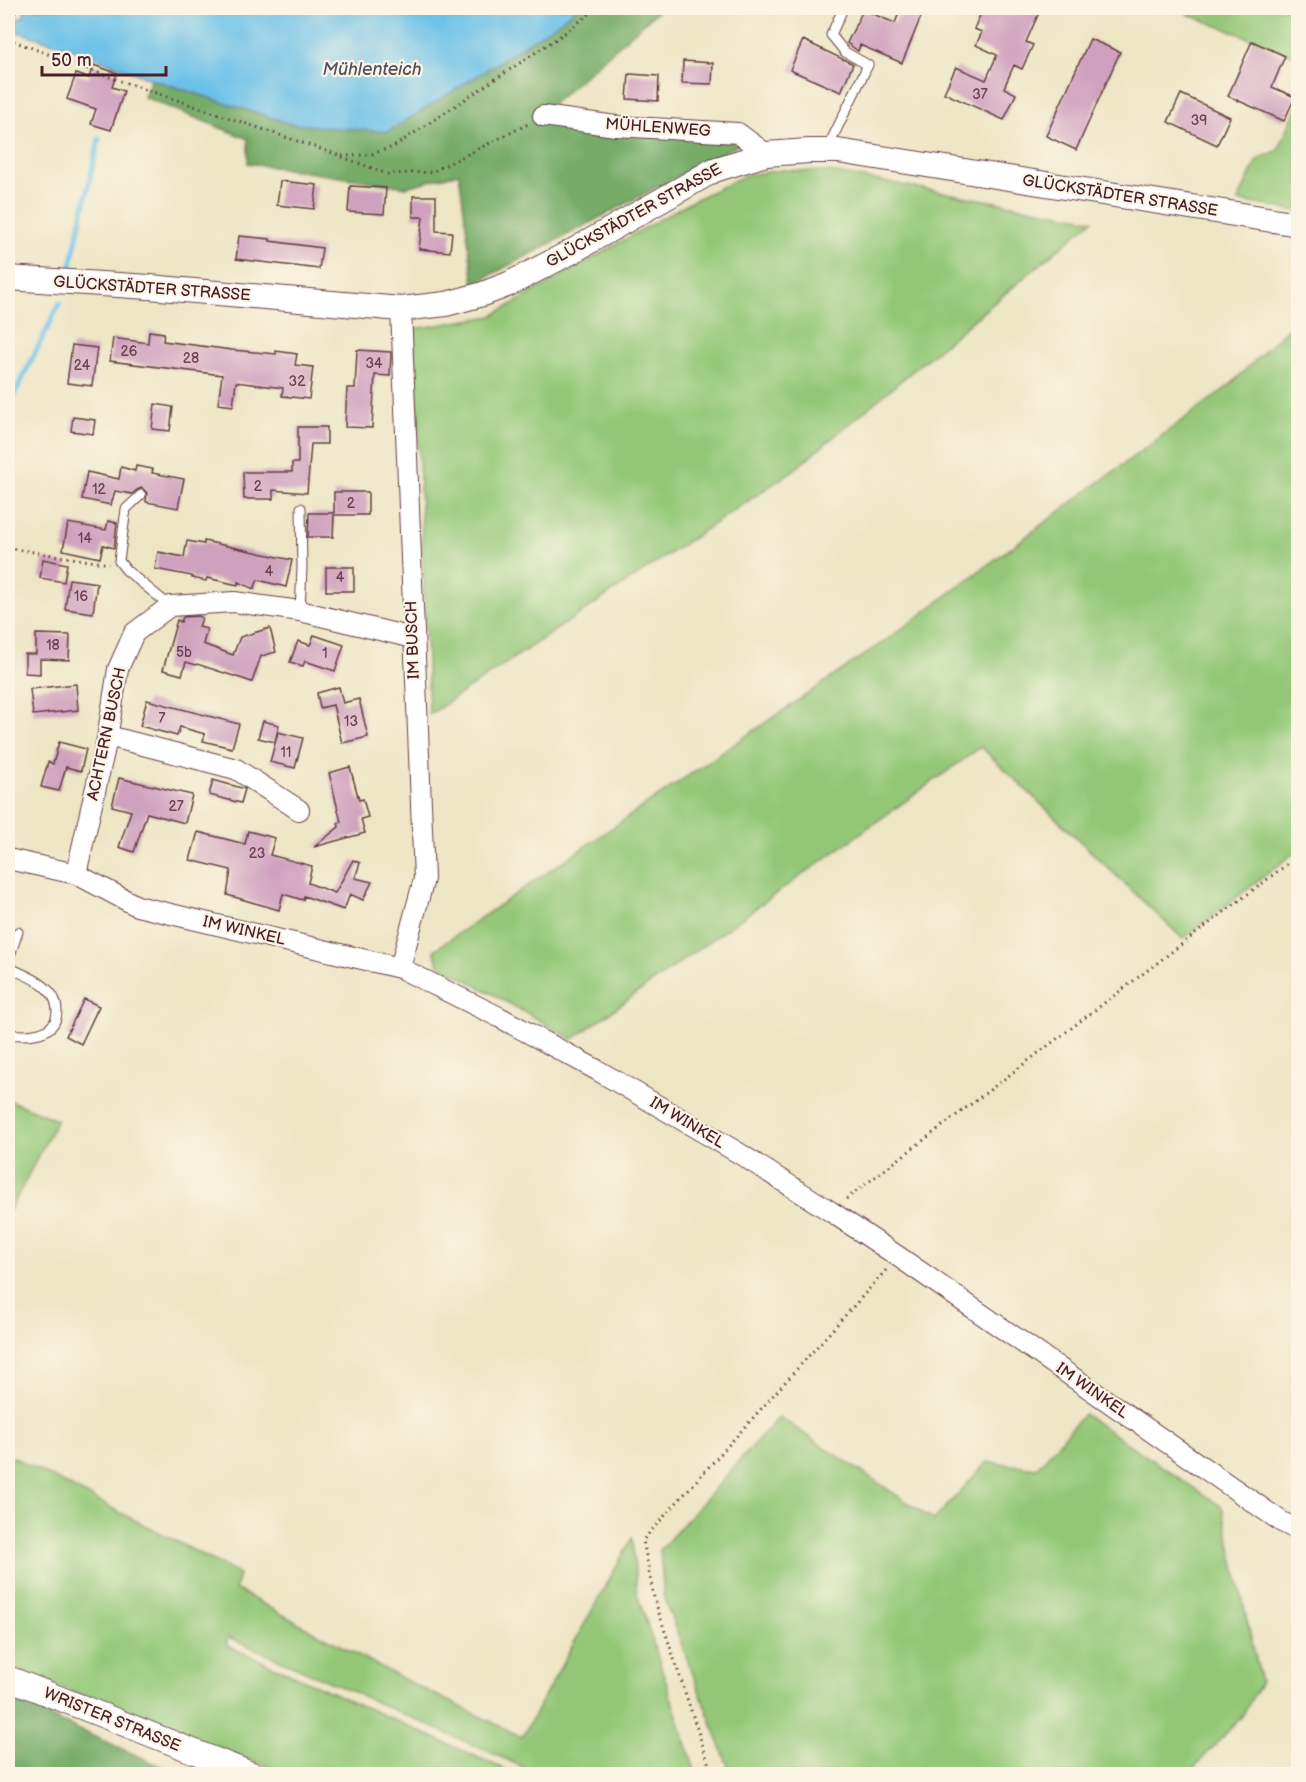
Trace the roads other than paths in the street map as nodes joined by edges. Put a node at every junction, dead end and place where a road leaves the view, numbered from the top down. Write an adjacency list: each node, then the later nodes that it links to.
1 (840, 13): 3 (lane)
2 (543, 117): 4 (street, MÜHLENWEG)
3 (826, 151): 4 (street, GLÜCKSTÄDTER STRASSE); 5 (street, GLÜCKSTÄDTER STRASSE)
4 (766, 154): 7 (street, GLÜCKSTÄDTER STRASSE)
5 (1299, 224)
6 (8, 278): 7 (street, GLÜCKSTÄDTER STRASSE)
7 (401, 309): 12 (street, IM BUSCH)
8 (141, 495): 10 (lane)
9 (301, 508): 11 (lane)
10 (170, 606): 11 (street); 13 (street, ACHTERN BUSCH)
11 (300, 611): 12 (street)
12 (413, 638): 20 (street, IM BUSCH)
13 (108, 736): 14 (street); 16 (street, ACHTERN BUSCH)
14 (299, 810)
15 (8, 859): 16 (street, IM WINKEL)
16 (76, 874): 20 (street, IM WINKEL)
17 (18, 932): 18 (lane)
18 (8, 962)
19 (8, 968): 21 (lane)
20 (400, 968): 22 (street, IM WINKEL)
21 (8, 1034)
22 (1299, 1530)
23 (8, 1678): 24 (street, WRISTER STRASSE)
24 (251, 1774)

